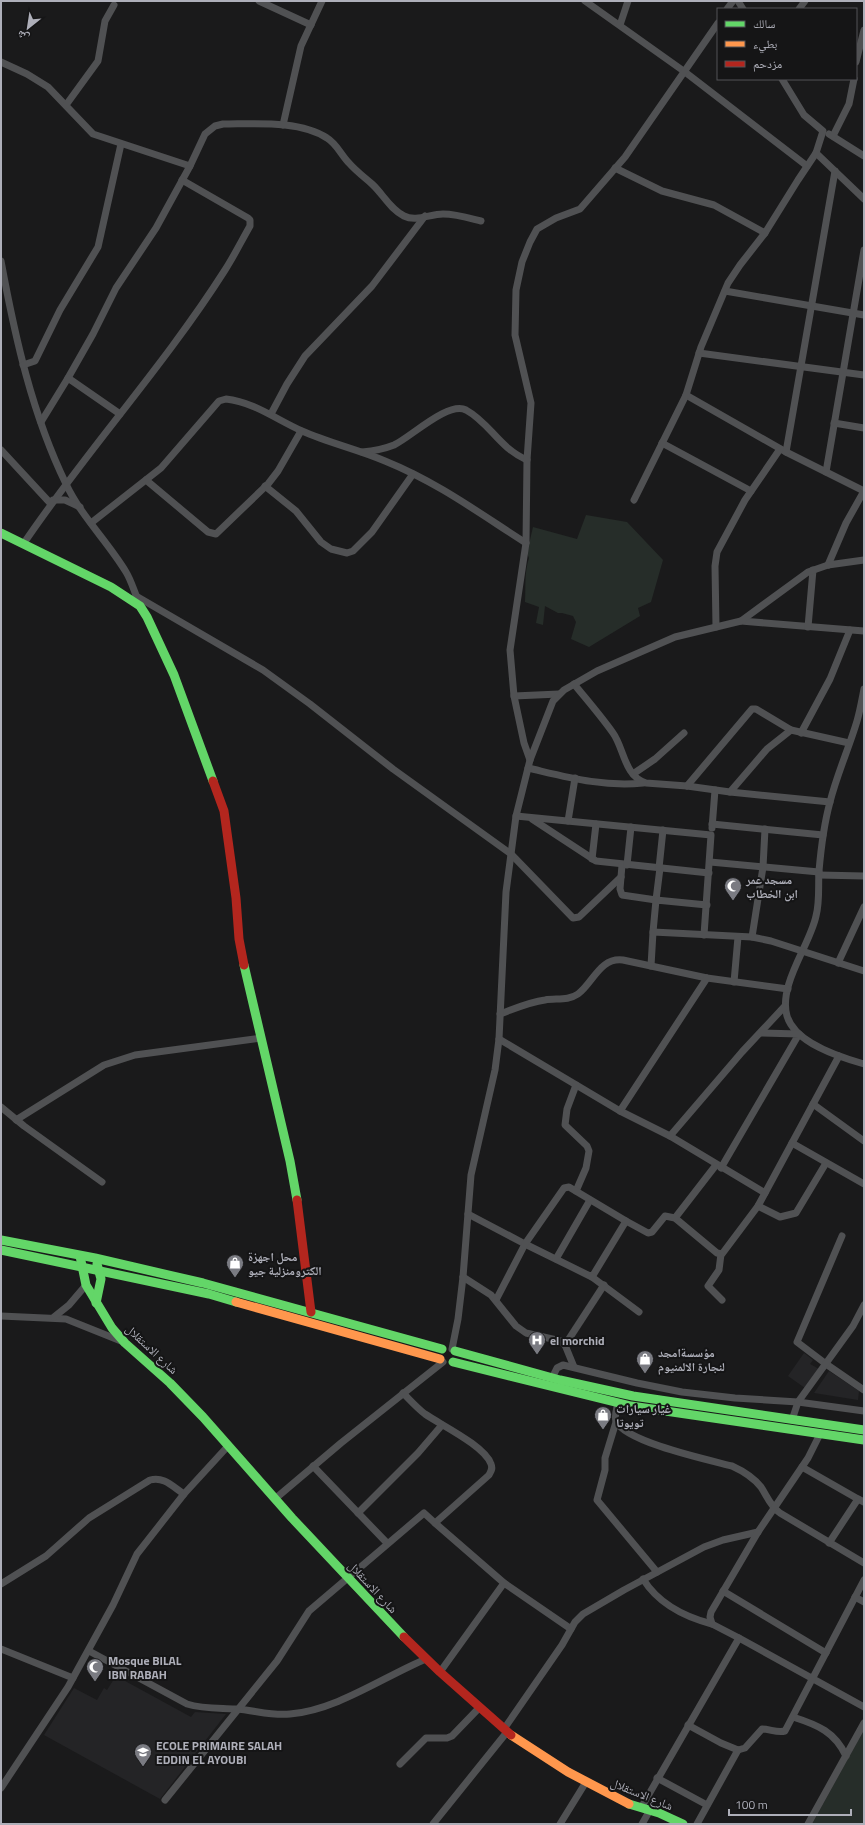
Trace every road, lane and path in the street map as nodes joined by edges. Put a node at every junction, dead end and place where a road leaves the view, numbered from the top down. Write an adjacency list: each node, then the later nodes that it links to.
1 (259, 1): 7 (street)
2 (322, 1): 7 (street)
3 (585, 1): 8 (street)
4 (628, 1): 8 (street)
5 (114, 5): 15 (street)
6 (717, 24): 12 (street)
7 (311, 25): 16 (street)
8 (620, 25): 12 (street)
9 (864, 30): 10 (street)
10 (857, 58)
11 (1, 62): 15 (street)
12 (685, 72): 23 (street); 24 (street)
13 (783, 80): 17 (street)
14 (854, 80): 18 (street)
15 (66, 105): 19 (street)
16 (283, 125): 22 (street); 28 (street)
17 (823, 131): 18 (street); 20 (street)
18 (833, 136): 21 (street)
19 (121, 144): 22 (street); 38 (street)
20 (816, 153): 23 (street); 25 (street)
21 (864, 156)
22 (190, 166): 26 (street)
23 (808, 166): 30 (street)
24 (615, 168): 30 (street); 54 (street)
25 (835, 171): 27 (street); 34 (street)
26 (182, 180): 42 (street); 44 (street)
27 (864, 199)
28 (425, 216): 29 (street); 45 (street)
29 (481, 221)
30 (765, 233): 33 (street)
31 (864, 250): 35 (street)
32 (1, 261): 38 (street)
33 (725, 291): 34 (street); 37 (street)
34 (812, 306): 35 (street); 39 (street)
35 (853, 313): 36 (street); 40 (street)
36 (864, 315)
37 (699, 353): 39 (street); 43 (street)
38 (23, 366): 46 (street)
39 (801, 366): 40 (street); 52 (street)
40 (843, 371): 41 (street); 47 (street)
41 (864, 374)
42 (68, 378): 44 (street); 46 (street)
43 (686, 395): 50 (street); 52 (street)
44 (120, 414): 58 (street)
45 (271, 414): 49 (street); 57 (street)
46 (41, 422): 58 (street)
47 (834, 423): 48 (street); 55 (street)
48 (864, 428)
49 (301, 431): 53 (street); 59 (street)
50 (662, 443): 60 (street); 62 (street)
51 (1, 450): 63 (street)
52 (783, 450): 55 (street); 60 (street)
53 (361, 453): 54 (street); 56 (street)
54 (527, 460): 68 (street)
55 (826, 472): 61 (street)
56 (413, 474): 59 (street); 68 (street)
57 (146, 480): 59 (street); 65 (street)
58 (66, 485): 63 (street); 64 (street)
59 (265, 486)
60 (751, 491): 75 (street)
61 (864, 491): 70 (street)
62 (634, 500)
63 (52, 502): 64 (street); 67 (street)
64 (82, 508): 65 (street)
65 (91, 523): 72 (street)
66 (1, 533): 67 (main road)
67 (24, 543): 73 (main road)
68 (526, 543): 82 (street)
69 (864, 560): 70 (street)
70 (828, 565): 71 (street)
71 (813, 570): 74 (street); 76 (street)
72 (136, 596): 73 (street); 107 (street)
73 (140, 606): 135 (main road)
74 (741, 621): 75 (street); 76 (street)
75 (716, 627): 79 (street)
76 (808, 627): 77 (street)
77 (850, 630): 78 (street); 86 (street)
78 (864, 631)
79 (574, 684): 81 (street); 90 (street)
80 (864, 688): 83 (street)
81 (559, 694): 82 (street); 88 (street)
82 (514, 696): 88 (street)
83 (861, 718): 87 (street)
84 (791, 730): 86 (street); 93 (street); 95 (street)
85 (684, 733): 90 (street)
86 (801, 733): 87 (street)
87 (849, 743): 96 (street)
88 (530, 760): 89 (street)
89 (528, 768): 91 (street); 97 (street)
90 (633, 774): 92 (street)
91 (575, 778): 92 (street); 99 (street)
92 (646, 783): 93 (street)
93 (686, 786): 94 (street)
94 (715, 790): 95 (street); 101 (street)
95 (730, 792): 96 (street)
96 (830, 802): 106 (street)
97 (516, 816): 98 (street); 107 (street)
98 (531, 818): 99 (street); 108 (street)
99 (568, 821): 100 (street)
100 (596, 824): 102 (street); 108 (street)
101 (712, 824): 103 (street); 105 (street)
102 (632, 827): 104 (street); 110 (street)
103 (765, 829): 106 (street); 111 (street)
104 (663, 830): 105 (street); 112 (street)
105 (711, 834): 109 (street)
106 (823, 835): 114 (street)
107 (511, 854): 116 (street); 132 (street)
108 (592, 859): 110 (street)
109 (710, 862): 111 (street); 113 (street)
110 (625, 865): 112 (street); 116 (street)
111 (763, 867): 114 (street); 123 (street)
112 (659, 868): 113 (street); 117 (street)
113 (709, 872): 118 (street)
114 (819, 873): 115 (street); 124 (street)
115 (864, 876)
116 (621, 877): 117 (street)
117 (656, 900): 118 (street); 120 (street)
118 (706, 904): 121 (street)
119 (864, 907): 125 (street)
120 (653, 932): 121 (street); 126 (street)
121 (704, 936): 122 (street)
122 (738, 937): 123 (street); 129 (street)
123 (752, 937): 124 (street)
124 (802, 950): 125 (street); 130 (street)
125 (838, 963): 127 (street)
126 (651, 966): 128 (street); 132 (street)
127 (864, 971)
128 (707, 978): 129 (street); 142 (street)
129 (734, 982): 130 (street)
130 (788, 989): 131 (street)
131 (785, 1006): 133 (street); 134 (street)
132 (500, 1014): 136 (street)
133 (761, 1033): 134 (street); 144 (street)
134 (799, 1034): 137 (street); 148 (street)
135 (261, 1038): 143 (street); 176 (main road)
136 (499, 1039): 139 (street); 155 (street)
137 (838, 1056): 138 (street); 140 (street)
138 (864, 1064)
139 (576, 1085): 142 (street); 151 (street)
140 (813, 1104): 145 (street); 146 (street)
141 (1, 1107): 143 (street)
142 (620, 1111): 144 (street)
143 (16, 1120): 149 (street)
144 (670, 1136): 148 (street)
145 (864, 1141)
146 (792, 1143): 147 (street); 152 (street)
147 (826, 1163): 150 (street); 154 (street)
148 (718, 1166): 152 (street); 156 (street)
149 (102, 1182)
150 (864, 1184)
151 (576, 1192): 153 (street); 160 (street)
152 (765, 1193): 154 (street)
153 (590, 1200): 157 (street); 165 (street)
154 (758, 1206): 162 (street)
155 (468, 1214): 160 (street); 169 (street)
156 (675, 1218): 157 (street); 162 (street)
157 (626, 1221): 168 (street)
158 (842, 1236): 186 (street)
159 (1, 1240): 163 (main road)
160 (525, 1244): 165 (street); 172 (street)
161 (1, 1250): 166 (main road)
162 (721, 1254): 173 (street)
163 (80, 1256): 164 (main road); 166 (main road, شارع الاستقلال)
164 (95, 1258): 167 (main road); 176 (main road)
165 (556, 1259): 168 (street)
166 (82, 1268): 167 (main road); 170 (main road, شارع الاستقلال)
167 (99, 1272): 174 (main road); 184 (main road)
168 (592, 1276): 171 (street)
169 (463, 1277): 172 (street); 183 (street)
170 (86, 1285): 174 (main road, شارع الاستقلال); 179 (street)
171 (604, 1285): 177 (street); 181 (street)
172 (496, 1300): 181 (street)
173 (722, 1300)
174 (96, 1303): 180 (main road, شارع الاستقلال)
175 (864, 1305): 186 (street)
176 (310, 1312): 182 (main road)
177 (639, 1312)
178 (1, 1316): 179 (street)
179 (54, 1317): 180 (street)
180 (125, 1343): 200 (main road, شارع الاستقلال)
181 (565, 1345): 187 (street)
182 (442, 1349): 183 (main road); 184 (main road)
183 (454, 1350): 185 (main road); 188 (main road)
184 (441, 1361): 185 (main road); 190 (street)
185 (453, 1362): 192 (main road)
186 (826, 1364): 189 (street); 191 (street)
187 (574, 1367): 188 (street); 191 (street)
188 (552, 1378): 194 (main road)
189 (864, 1390)
190 (403, 1393): 196 (street); 201 (street)
191 (798, 1402): 193 (street); 194 (street)
192 (618, 1403): 195 (street); 198 (main road)
193 (864, 1410)
194 (792, 1420): 197 (main road)
195 (616, 1422): 206 (street); 213 (street)
196 (442, 1425): 207 (street); 208 (street)
197 (864, 1430)
198 (820, 1434): 199 (main road); 202 (street)
199 (864, 1440)
200 (228, 1446): 203 (street); 204 (main road, شارع الاستقلال)
201 (313, 1466): 204 (street); 207 (street)
202 (802, 1467): 205 (street); 206 (street)
203 (184, 1494): 218 (street); 226 (street)
204 (276, 1498): 214 (main road, شارع الاستقلال)
205 (861, 1501): 211 (street)
206 (774, 1508): 209 (street); 211 (street)
207 (358, 1513): 210 (street)
208 (435, 1523): 210 (street); 217 (street)
209 (758, 1532): 213 (street); 219 (street)
210 (387, 1543): 214 (street)
211 (829, 1543): 212 (street)
212 (864, 1563)
213 (657, 1572): 215 (street)
214 (348, 1576): 228 (main road, شارع الاستقلال); 234 (street)
215 (643, 1579): 222 (street); 223 (street)
216 (864, 1580): 220 (street)
217 (504, 1583): 223 (street); 229 (street)
218 (1, 1584)
219 (723, 1591): 222 (street); 227 (street)
220 (855, 1597): 221 (street); 227 (street)
221 (864, 1602)
222 (712, 1624): 224 (street)
223 (571, 1628): 238 (street)
224 (740, 1638): 231 (street); 237 (street)
225 (1, 1649): 230 (street)
226 (89, 1651): 230 (street); 234 (street)
227 (826, 1653): 231 (street)
228 (426, 1659): 229 (main road, شارع الاستقلال); 234 (street)
229 (440, 1672): 232 (main road, شارع الاستقلال)
230 (73, 1678): 244 (street)
231 (812, 1680): 233 (street); 235 (street)
232 (479, 1708): 238 (main road, شارع الاستقلال); 241 (street)
233 (864, 1708)
234 (237, 1709): 245 (street)
235 (794, 1717): 239 (street); 240 (street)
236 (864, 1723): 240 (street)
237 (688, 1725): 239 (street); 242 (street)
238 (506, 1731): 243 (main road, شارع الاستقلال); 249 (street)
239 (738, 1750): 246 (street)
240 (846, 1756): 254 (street)
241 (400, 1764)
242 (658, 1778): 246 (street); 247 (street)
243 (586, 1782): 247 (main road, شارع الاستقلال); 250 (street)
244 (1, 1788)
245 (165, 1800)
246 (706, 1806): 253 (street)
247 (641, 1808): 248 (main road, شارع الاستقلال)
248 (650, 1810): 251 (street); 252 (main road, شارع الاستقلال)
249 (433, 1824)
250 (560, 1824)
251 (642, 1824)
252 (683, 1824)
253 (697, 1824)
254 (808, 1824)

